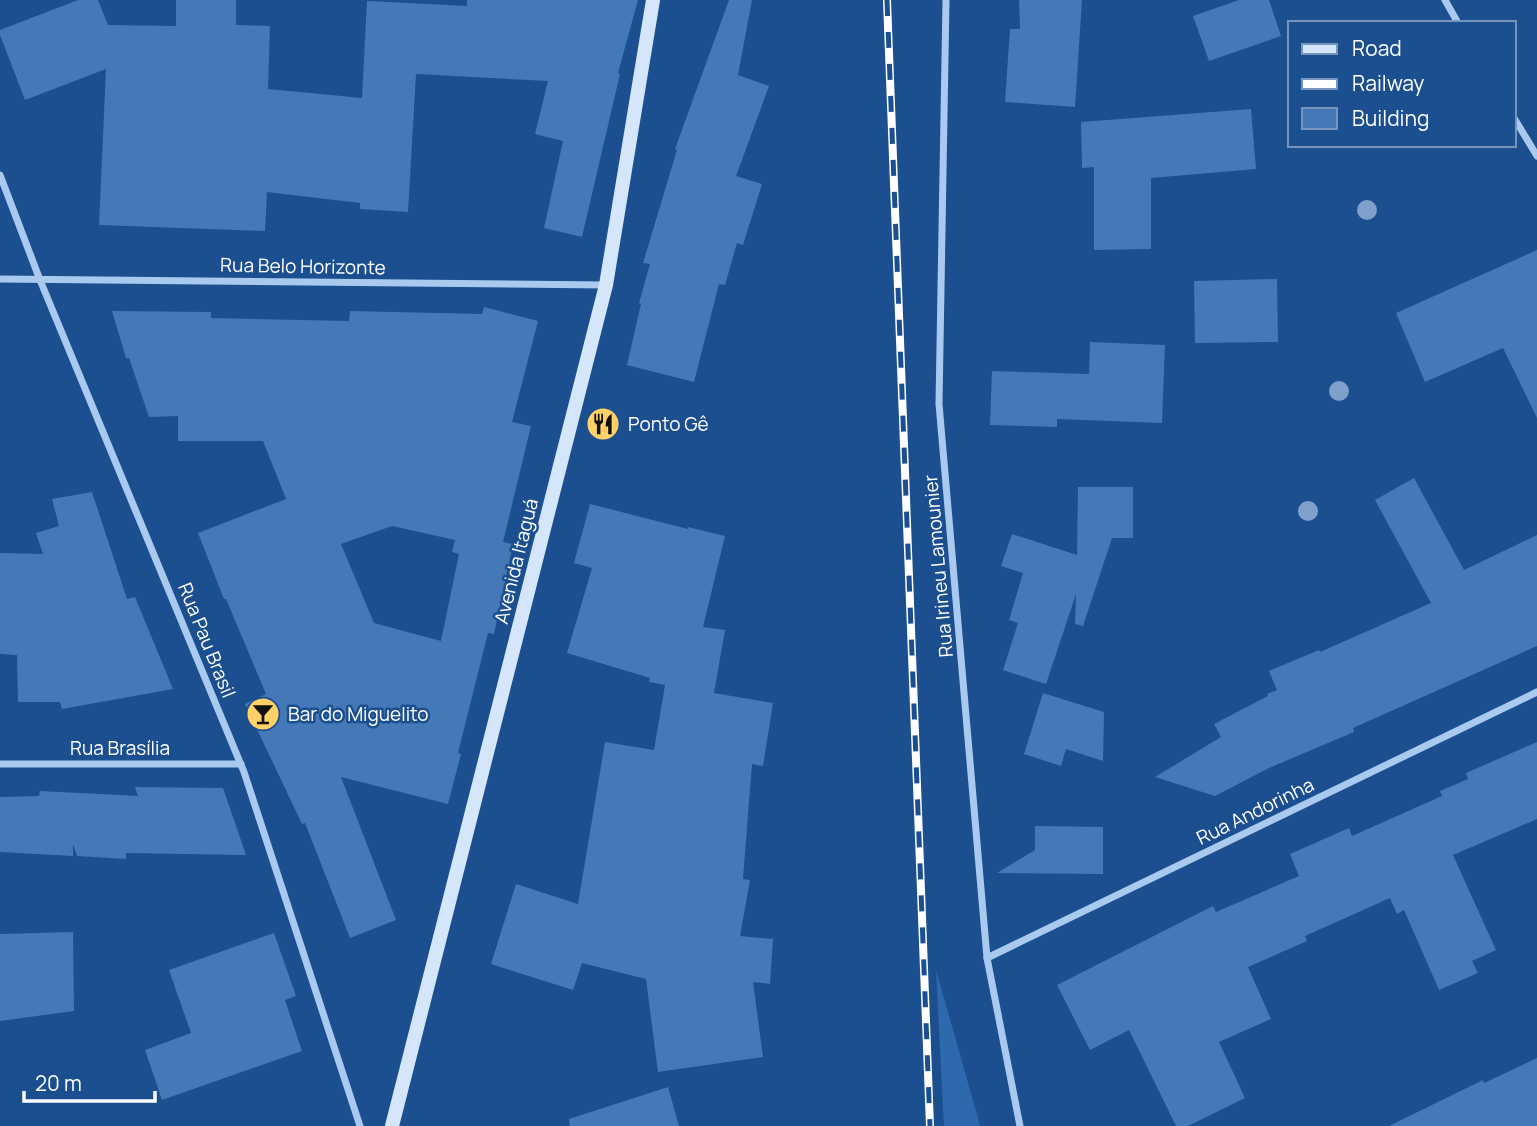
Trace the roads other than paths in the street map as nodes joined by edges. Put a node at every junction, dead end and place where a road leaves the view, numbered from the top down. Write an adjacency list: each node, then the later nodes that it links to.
1 (653, 0): 10 (main road, Avenida Itaguá)
2 (946, 0): 14 (street, Rua Irineu Lamounier)
3 (1445, 0): 4 (street)
4 (1457, 21)
5 (1516, 121): 6 (street)
6 (1537, 156)
7 (0, 175): 9 (street, Rua Pau Brasil)
8 (0, 279): 9 (street, Rua Belo Horizonte)
9 (40, 280): 10 (street, Rua Belo Horizonte); 13 (street, Rua Pau Brasil)
10 (606, 285): 16 (main road, Avenida Itaguá)
11 (1537, 692): 14 (street, Rua Andorinha)
12 (0, 764): 13 (street, Rua Brasília)
13 (241, 764): 15 (street, Rua Pau Brasil)
14 (988, 958): 17 (street, Rua Irineu Lamounier)
15 (360, 1126)
16 (392, 1126)
17 (1020, 1126)

